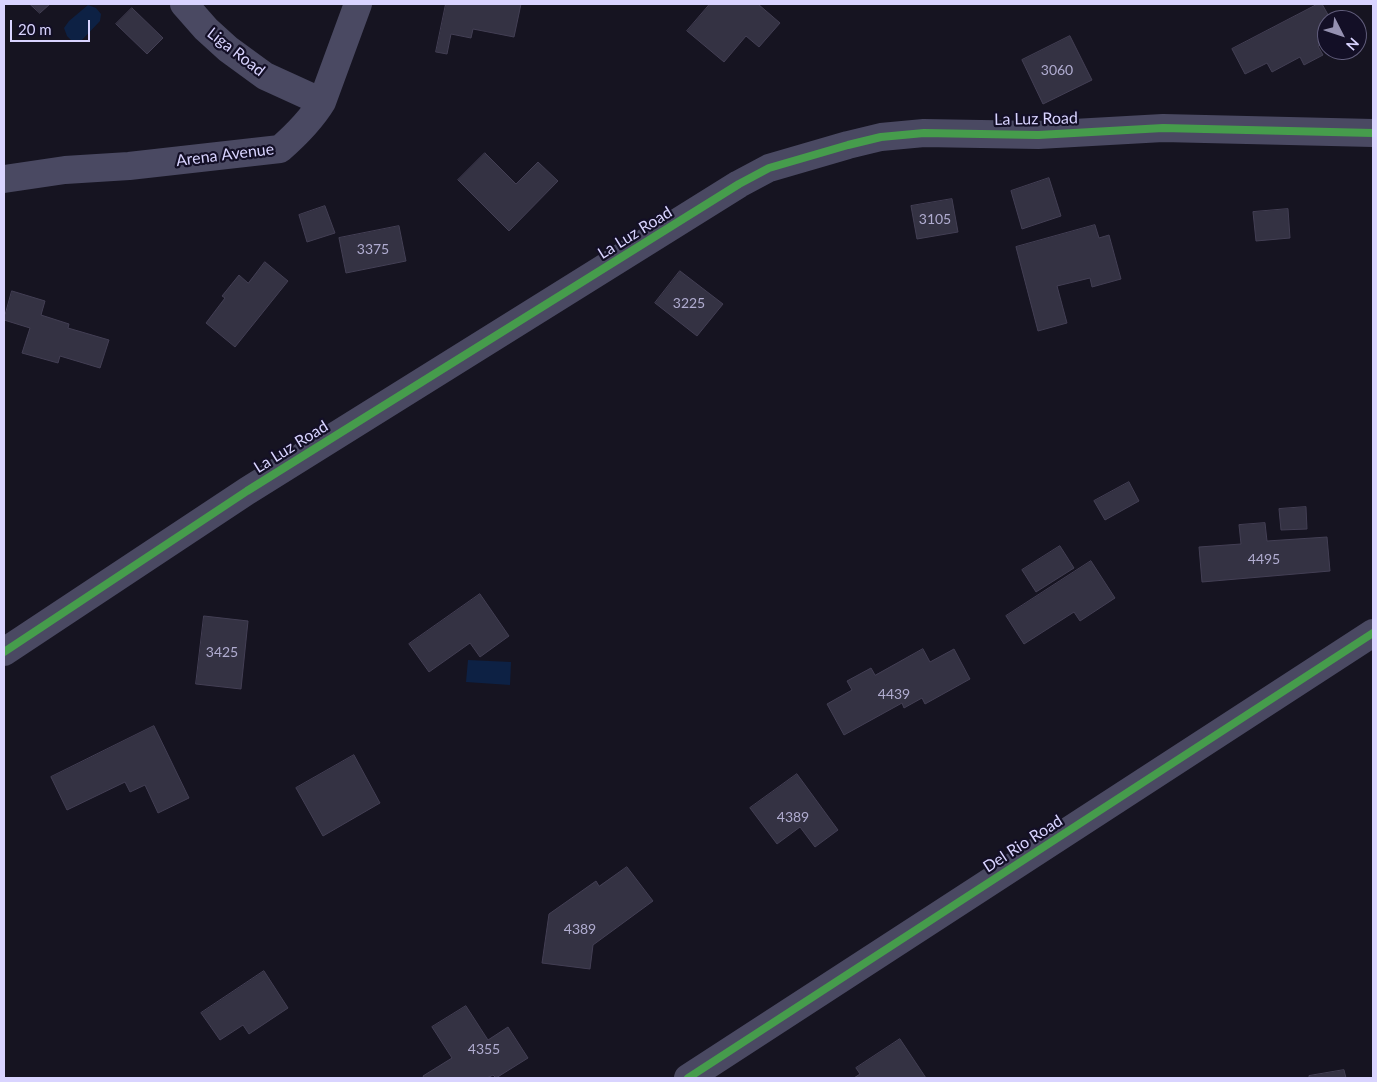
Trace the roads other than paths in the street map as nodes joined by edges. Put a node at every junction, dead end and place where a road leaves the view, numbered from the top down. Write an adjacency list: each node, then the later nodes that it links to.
1 (184, 4): 3 (street, Liga Road)
2 (358, 4): 3 (street, Arena Avenue)
3 (322, 102): 5 (street, Arena Avenue)
4 (1373, 133): 7 (street, La Luz Road)
5 (4, 178)
6 (1373, 633): 8 (street, Del Rio Road)
7 (4, 652)
8 (688, 1078)

